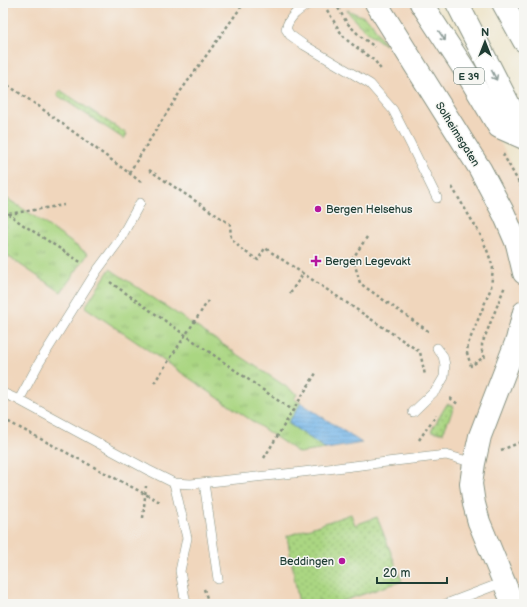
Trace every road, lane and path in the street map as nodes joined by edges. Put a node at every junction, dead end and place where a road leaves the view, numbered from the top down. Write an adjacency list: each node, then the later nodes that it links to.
1 (244, 3): 14 (path)
2 (310, 3): 16 (lane)
3 (335, 3): 8 (path)
4 (376, 3): 24 (main road, Solheimsgaten)
5 (421, 3): 12 (main road, E 39, one-way to 12)
6 (458, 3): 11 (main road, E 39, one-way to 11)
7 (503, 3): 9 (main road)
8 (338, 7)
9 (524, 41)
10 (3, 82): 14 (path)
11 (524, 134)
12 (524, 138)
13 (149, 170): 25 (path)
14 (128, 173): 15 (path)
15 (141, 182)
16 (437, 198)
17 (140, 203): 23 (lane)
18 (64, 205): 20 (path)
19 (3, 210): 20 (path)
20 (9, 214): 21 (path); 23 (path)
21 (3, 215)
22 (366, 238): 30 (path)
23 (96, 272): 29 (path); 39 (lane)
24 (524, 273)
25 (303, 274): 26 (path); 35 (path)
26 (290, 293)
27 (208, 301): 29 (path)
28 (524, 312): 49 (main road)
29 (185, 335): 36 (path); 42 (path)
30 (436, 336)
31 (437, 348): 43 (lane)
32 (484, 357): 33 (path)
33 (471, 366)
34 (316, 373): 42 (path)
35 (426, 376)
36 (154, 383)
37 (3, 394): 39 (lane)
38 (448, 397): 40 (path)
39 (19, 400): 50 (lane)
40 (459, 405)
41 (440, 409): 45 (path)
42 (293, 411): 48 (path)
43 (412, 412)
44 (3, 418): 53 (path)
45 (420, 440)
46 (524, 440): 47 (path)
47 (495, 452)
48 (264, 458)
49 (474, 463): 52 (lane); 57 (main road)
50 (148, 470): 51 (lane); 53 (path)
51 (174, 483): 52 (lane); 58 (lane)
52 (204, 483): 56 (lane)
53 (146, 494): 54 (path); 55 (path)
54 (164, 505)
55 (143, 518)
56 (218, 579)
57 (504, 582): 59 (lane); 60 (main road)
58 (186, 604)
59 (446, 604)
60 (513, 604)

